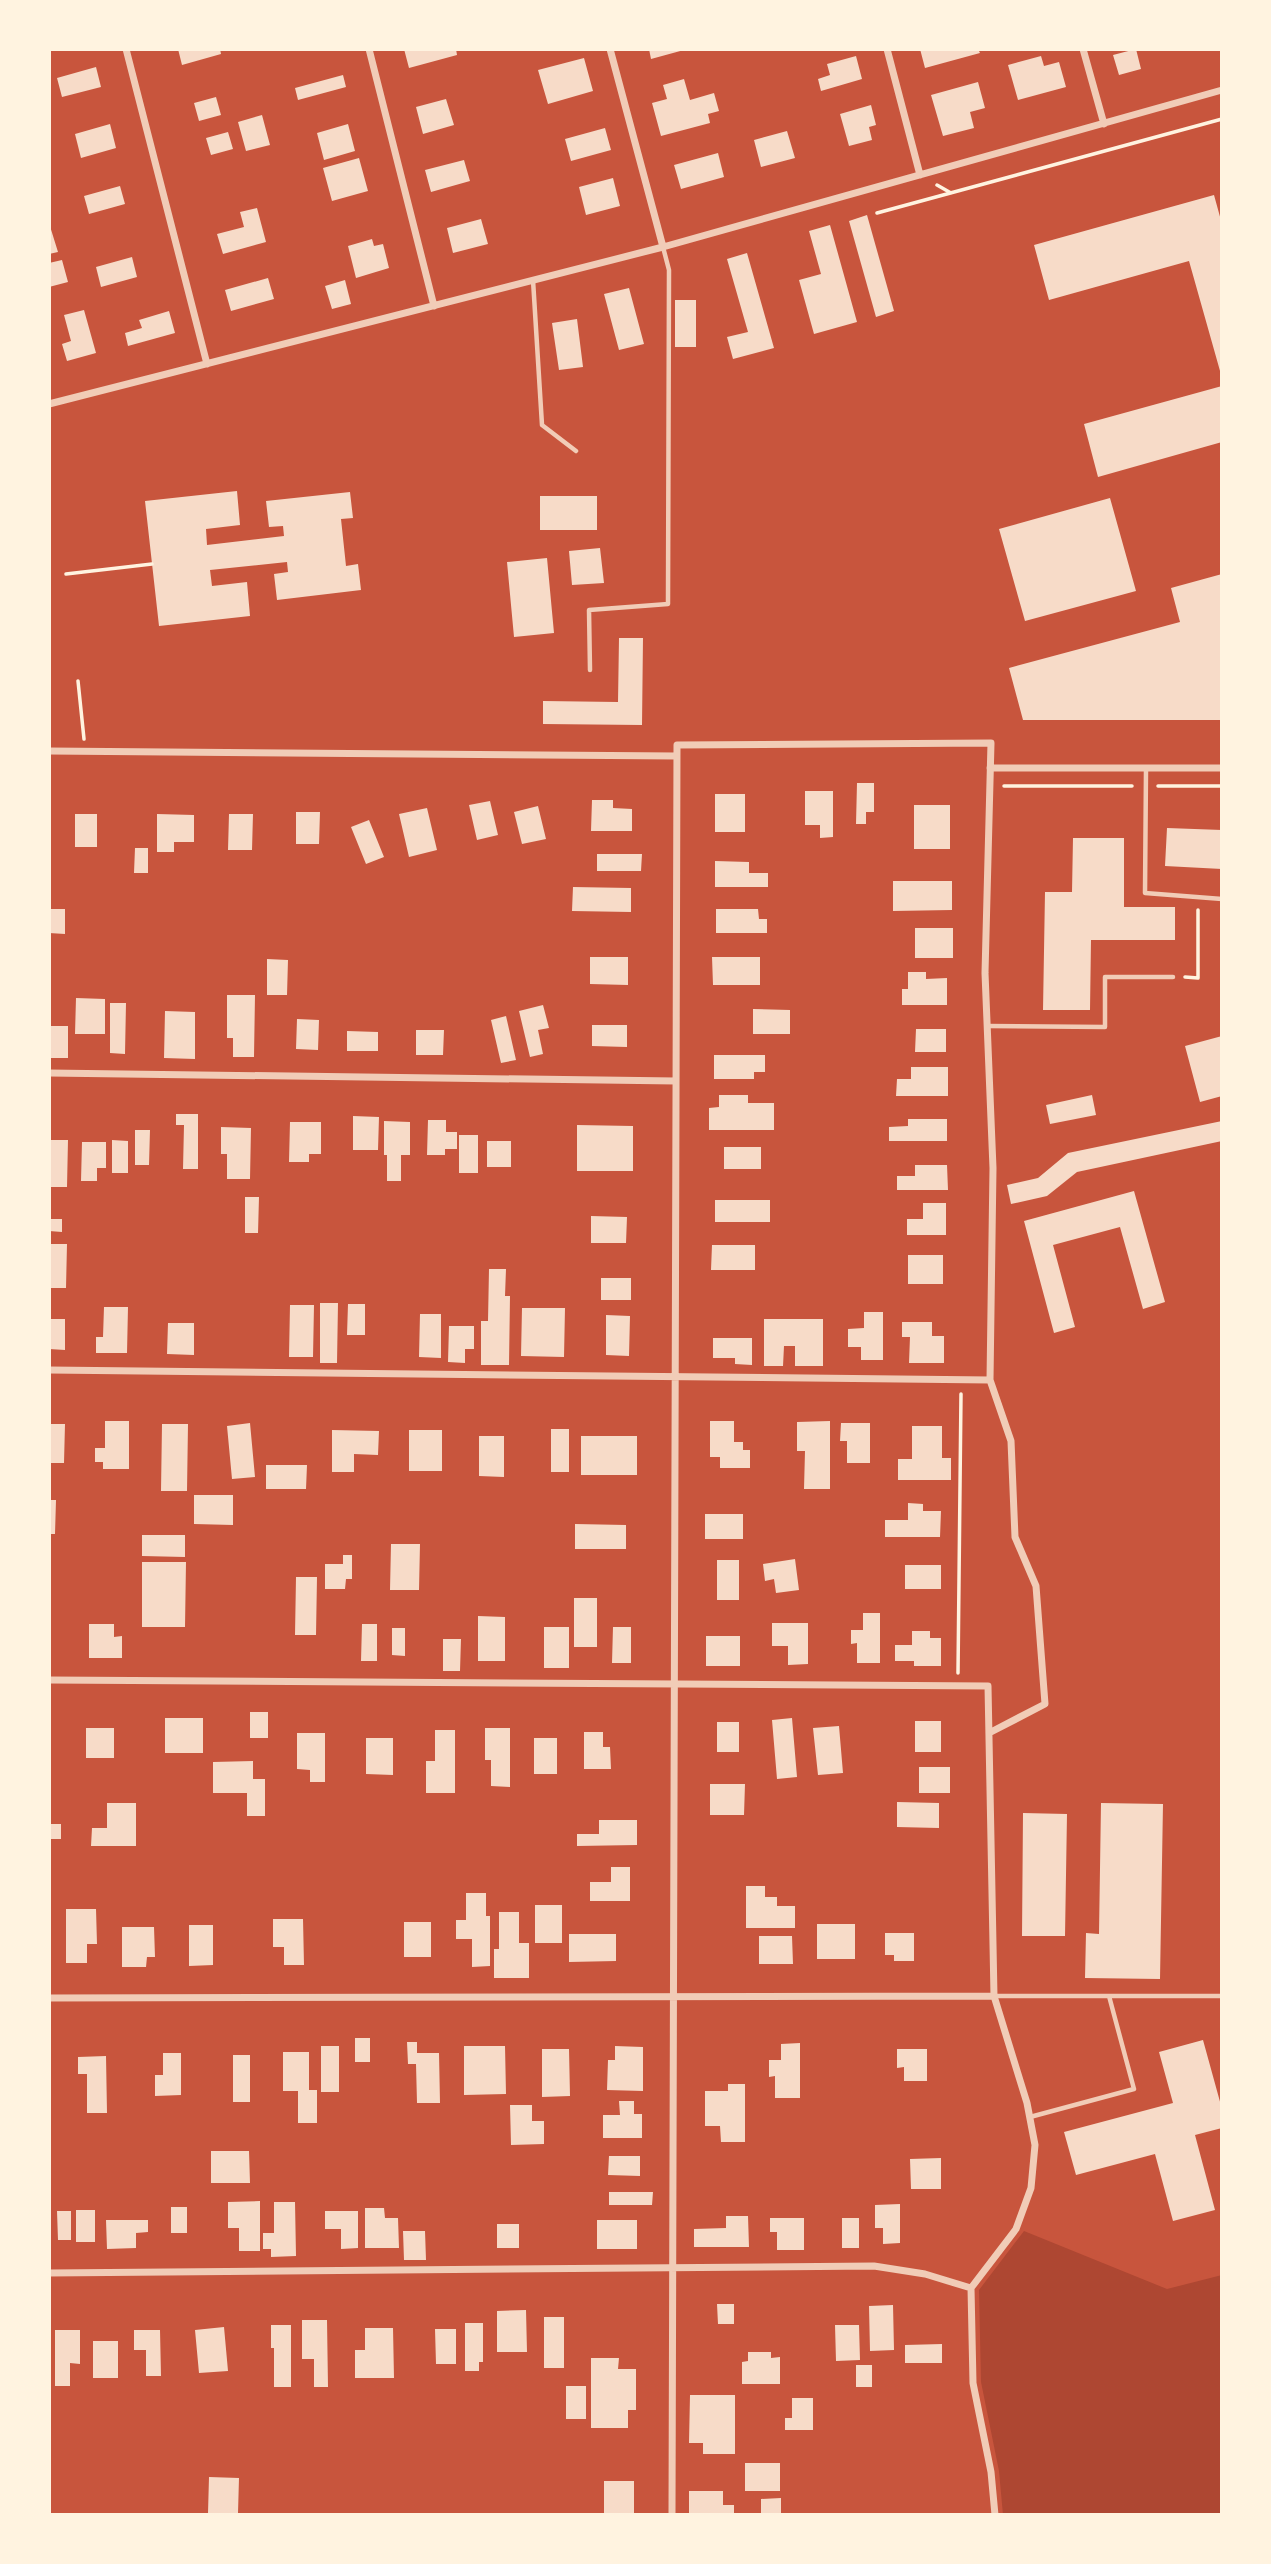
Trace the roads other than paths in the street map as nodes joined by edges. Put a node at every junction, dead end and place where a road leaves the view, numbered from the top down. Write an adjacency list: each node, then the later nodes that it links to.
1 (126, 49): 12 (street)
2 (369, 49): 11 (street)
3 (610, 49): 9 (street)
4 (887, 49): 8 (street)
5 (1083, 49): 7 (street)
6 (1222, 90): 7 (street)
7 (1104, 124): 8 (street)
8 (920, 175): 9 (street)
9 (663, 247): 10 (street); 15 (lane)
10 (533, 281): 11 (street); 14 (lane)
11 (434, 306): 12 (street)
12 (207, 363): 13 (street)
13 (49, 404)
14 (576, 451)
15 (590, 670)
16 (49, 751): 17 (street)
17 (677, 756): 18 (street); 25 (street)
18 (990, 768): 19 (street); 23 (street)
19 (1146, 768): 20 (street); 21 (lane)
20 (1222, 768)
21 (1222, 899)
22 (1172, 977): 23 (lane)
23 (987, 1027): 28 (street)
24 (49, 1073): 25 (street)
25 (676, 1081): 27 (street)
26 (49, 1370): 27 (street)
27 (675, 1376): 28 (street); 30 (street)
28 (990, 1380): 31 (street)
29 (49, 1680): 30 (street)
30 (674, 1684): 31 (street); 35 (street)
31 (989, 1733): 32 (street)
32 (993, 1996): 33 (lane); 35 (street); 37 (street)
33 (1109, 1996): 34 (lane); 37 (lane)
34 (1222, 1996)
35 (673, 1997): 36 (street); 38 (street)
36 (49, 1998)
37 (1030, 2117): 40 (street)
38 (673, 2268): 39 (street); 40 (street); 41 (street)
39 (49, 2273)
40 (971, 2288): 42 (street)
41 (672, 2515)
42 (995, 2515)

